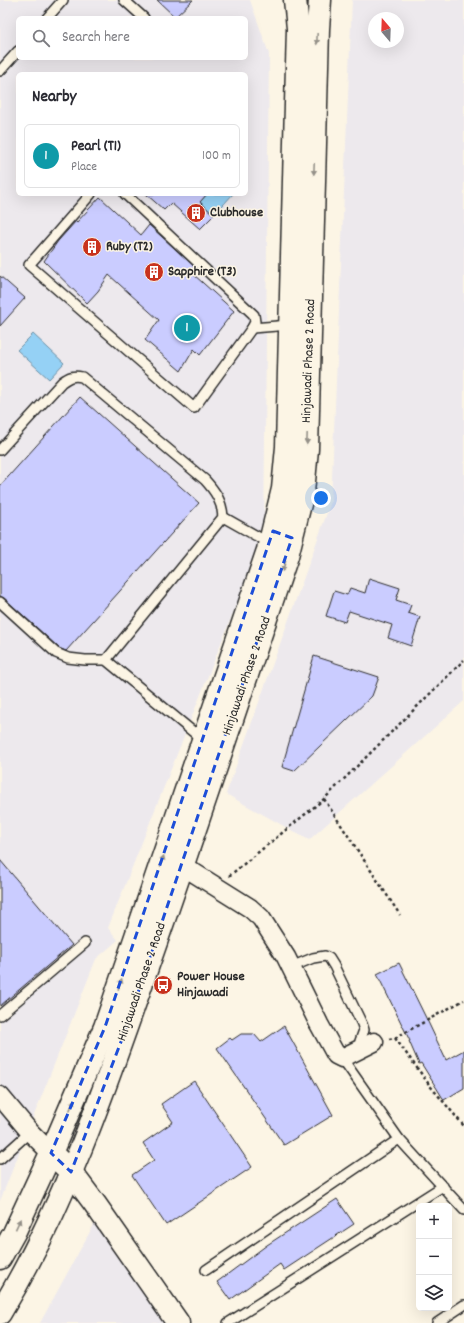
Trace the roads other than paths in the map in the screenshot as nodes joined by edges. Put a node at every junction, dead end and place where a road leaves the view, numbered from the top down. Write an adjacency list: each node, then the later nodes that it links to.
1 (63, 0): 5 (lane)
2 (124, 0): 6 (lane)
3 (295, 0): 11 (main road, Hinjawadi Phase 2 Road)
4 (320, 0): 15 (main road, Hinjawadi Phase 2 Road, one-way to 15)
5 (49, 16)
6 (142, 16)
7 (16, 53): 8 (lane)
8 (0, 71)
9 (89, 196): 12 (lane)
10 (127, 196): 12 (lane)
11 (290, 325): 12 (lane); 15 (main road, Hinjawadi Phase 2 Road)
12 (252, 328)
13 (0, 450): 14 (lane)
14 (223, 517): 15 (lane); 17 (lane)
15 (278, 537): 18 (main road, Hinjawadi Phase 2 Road); 19 (main road, Hinjawadi Phase 2 Road, one-way to 19)
16 (0, 602): 17 (lane)
17 (106, 660): 18 (lane)
18 (203, 740): 28 (main road, Hinjawadi Phase 2 Road, one-way to 18)
19 (183, 866): 21 (street); 30 (main road, Hinjawadi Phase 2 Road)
20 (85, 943): 22 (lane)
21 (291, 967): 23 (lane); 24 (street)
22 (0, 1015)
23 (368, 1045): 24 (street)
24 (342, 1058): 27 (lane)
25 (0, 1096): 26 (street)
26 (30, 1132): 28 (street); 29 (lane)
27 (399, 1139): 31 (lane); 34 (lane)
28 (51, 1153): 30 (main road); 33 (main road, Hinjawadi Phase 2 Road, one-way to 28)
29 (1, 1156)
30 (71, 1172): 36 (main road, Hinjawadi Phase 2 Road); 37 (main road)
31 (443, 1186): 32 (lane); 38 (lane)
32 (464, 1210)
33 (0, 1258)
34 (206, 1270)
35 (464, 1305): 39 (lane)
36 (0, 1314)
37 (178, 1323)
38 (228, 1323)
39 (438, 1323)

